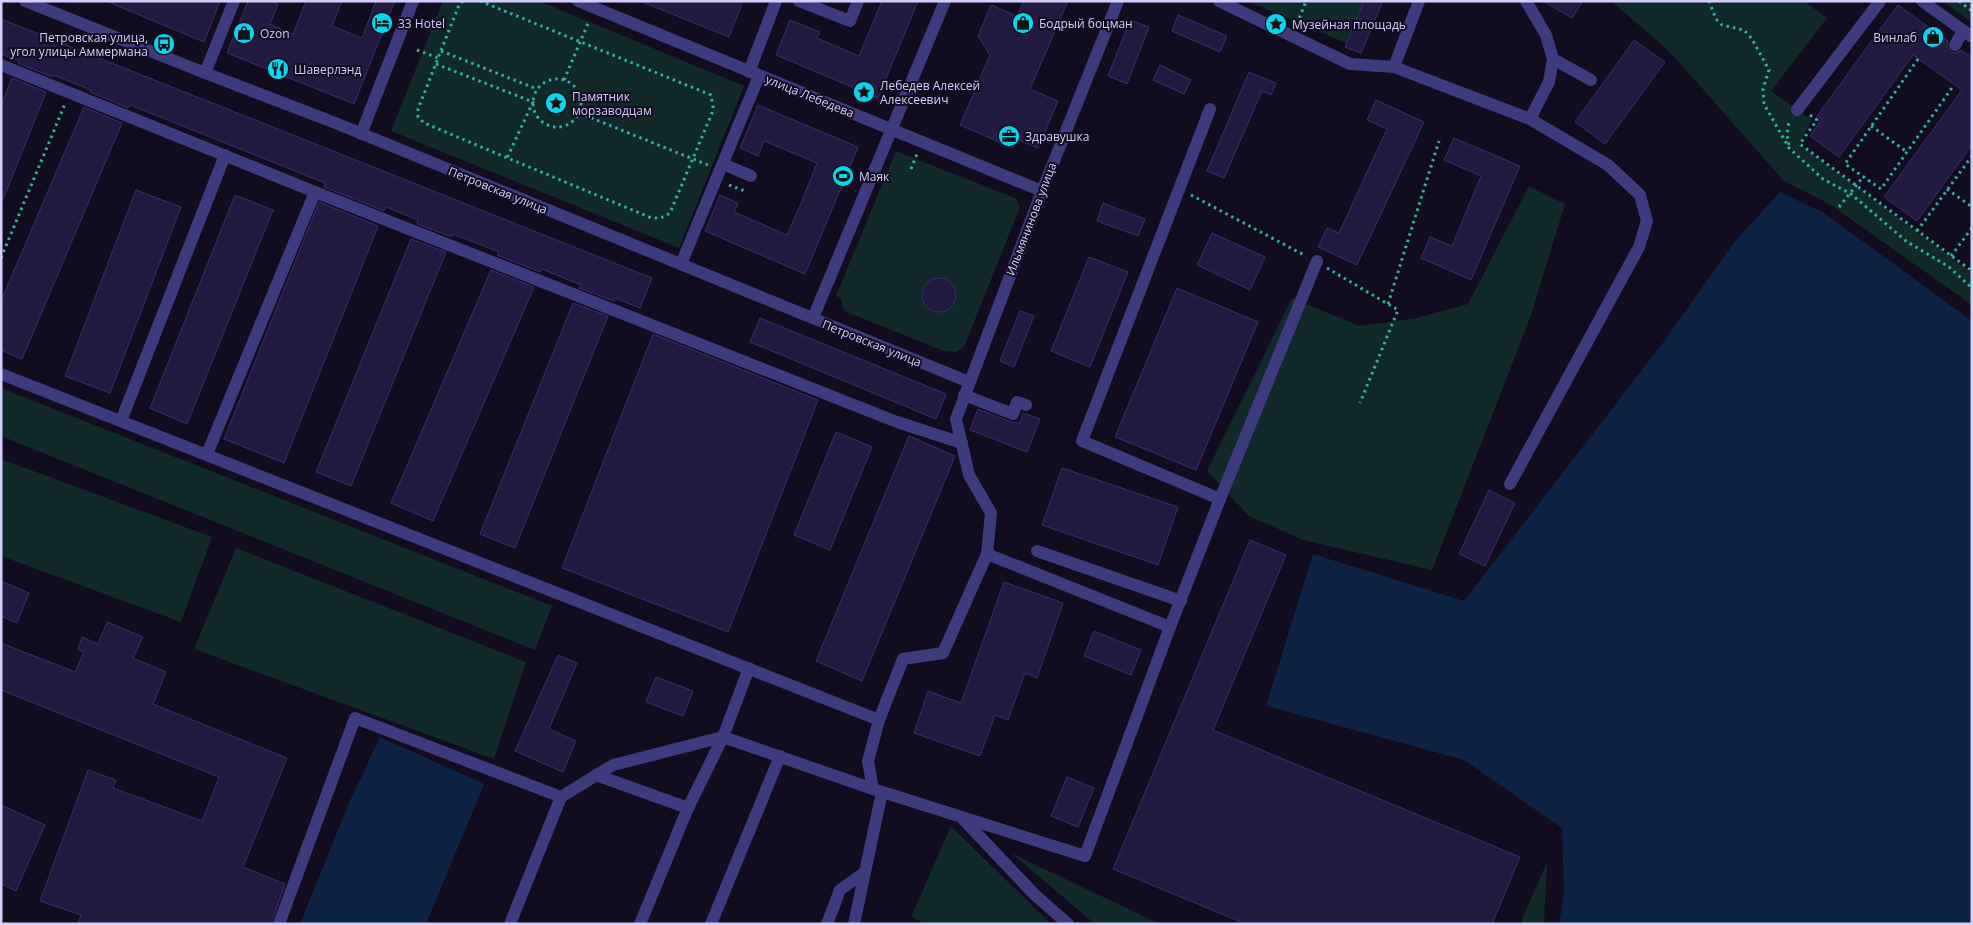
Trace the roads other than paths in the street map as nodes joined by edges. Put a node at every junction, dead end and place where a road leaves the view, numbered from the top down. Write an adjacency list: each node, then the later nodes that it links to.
1 (25, 1): 20 (street, Петровская улица)
2 (234, 1): 20 (street)
3 (413, 1): 27 (street)
4 (776, 1): 21 (street)
5 (799, 1): 6 (street)
6 (858, 1)
7 (946, 1): 26 (street)
8 (1118, 1): 31 (street, Ильмянинова улица)
9 (1219, 1): 19 (street)
10 (1418, 1): 19 (street)
11 (1526, 1): 17 (street)
12 (1880, 1): 23 (street)
13 (1922, 1): 15 (street)
14 (583, 2): 21 (street, улица Лебедева)
15 (1967, 34): 16 (street)
16 (1955, 46)
17 (1553, 59): 22 (street); 25 (street)
18 (1, 65): 28 (street)
19 (1394, 67): 25 (street)
20 (205, 73): 27 (street, Петровская улица)
21 (754, 74): 26 (street, улица Лебедева); 29 (street)
22 (1591, 80)
23 (1798, 108)
24 (1210, 109): 43 (street)
25 (1530, 119): 42 (street)
26 (892, 130): 31 (street, улица Лебедева); 35 (street)
27 (361, 134): 34 (street, Петровская улица)
28 (225, 155): 32 (street); 39 (street)
29 (717, 165): 30 (street); 34 (street)
30 (752, 176)
31 (1042, 191): 37 (street, Ильмянинова улица)
32 (315, 192): 40 (street); 41 (street)
33 (1317, 261): 43 (street)
34 (681, 264): 35 (street, Петровская улица)
35 (813, 318): 37 (street, Петровская улица)
36 (1, 374): 39 (street)
37 (967, 388): 38 (street, Петровская улица); 40 (street, Ильмянинова улица)
38 (1026, 405)
39 (121, 421): 41 (street)
40 (962, 443): 45 (street, Ильмянинова улица)
41 (207, 454): 48 (street)
42 (1510, 484)
43 (1220, 499): 46 (street)
44 (1037, 550): 46 (street)
45 (987, 554): 47 (street); 49 (street, Ильмянинова улица)
46 (1181, 601): 47 (street)
47 (1170, 627): 56 (street)
48 (749, 668): 49 (street); 50 (street)
49 (879, 720): 53 (street)
50 (723, 737): 51 (street); 52 (street); 55 (street)
51 (780, 756): 53 (street); 61 (street)
52 (596, 775): 54 (street); 55 (street)
53 (877, 790): 56 (street); 57 (street)
54 (561, 797): 58 (street); 59 (street)
55 (688, 808): 60 (street)
56 (961, 818): 64 (street)
57 (865, 872): 62 (street); 63 (street)
58 (279, 924)
59 (510, 924)
60 (640, 924)
61 (710, 924)
62 (827, 924)
63 (854, 924)
64 (1068, 924)

